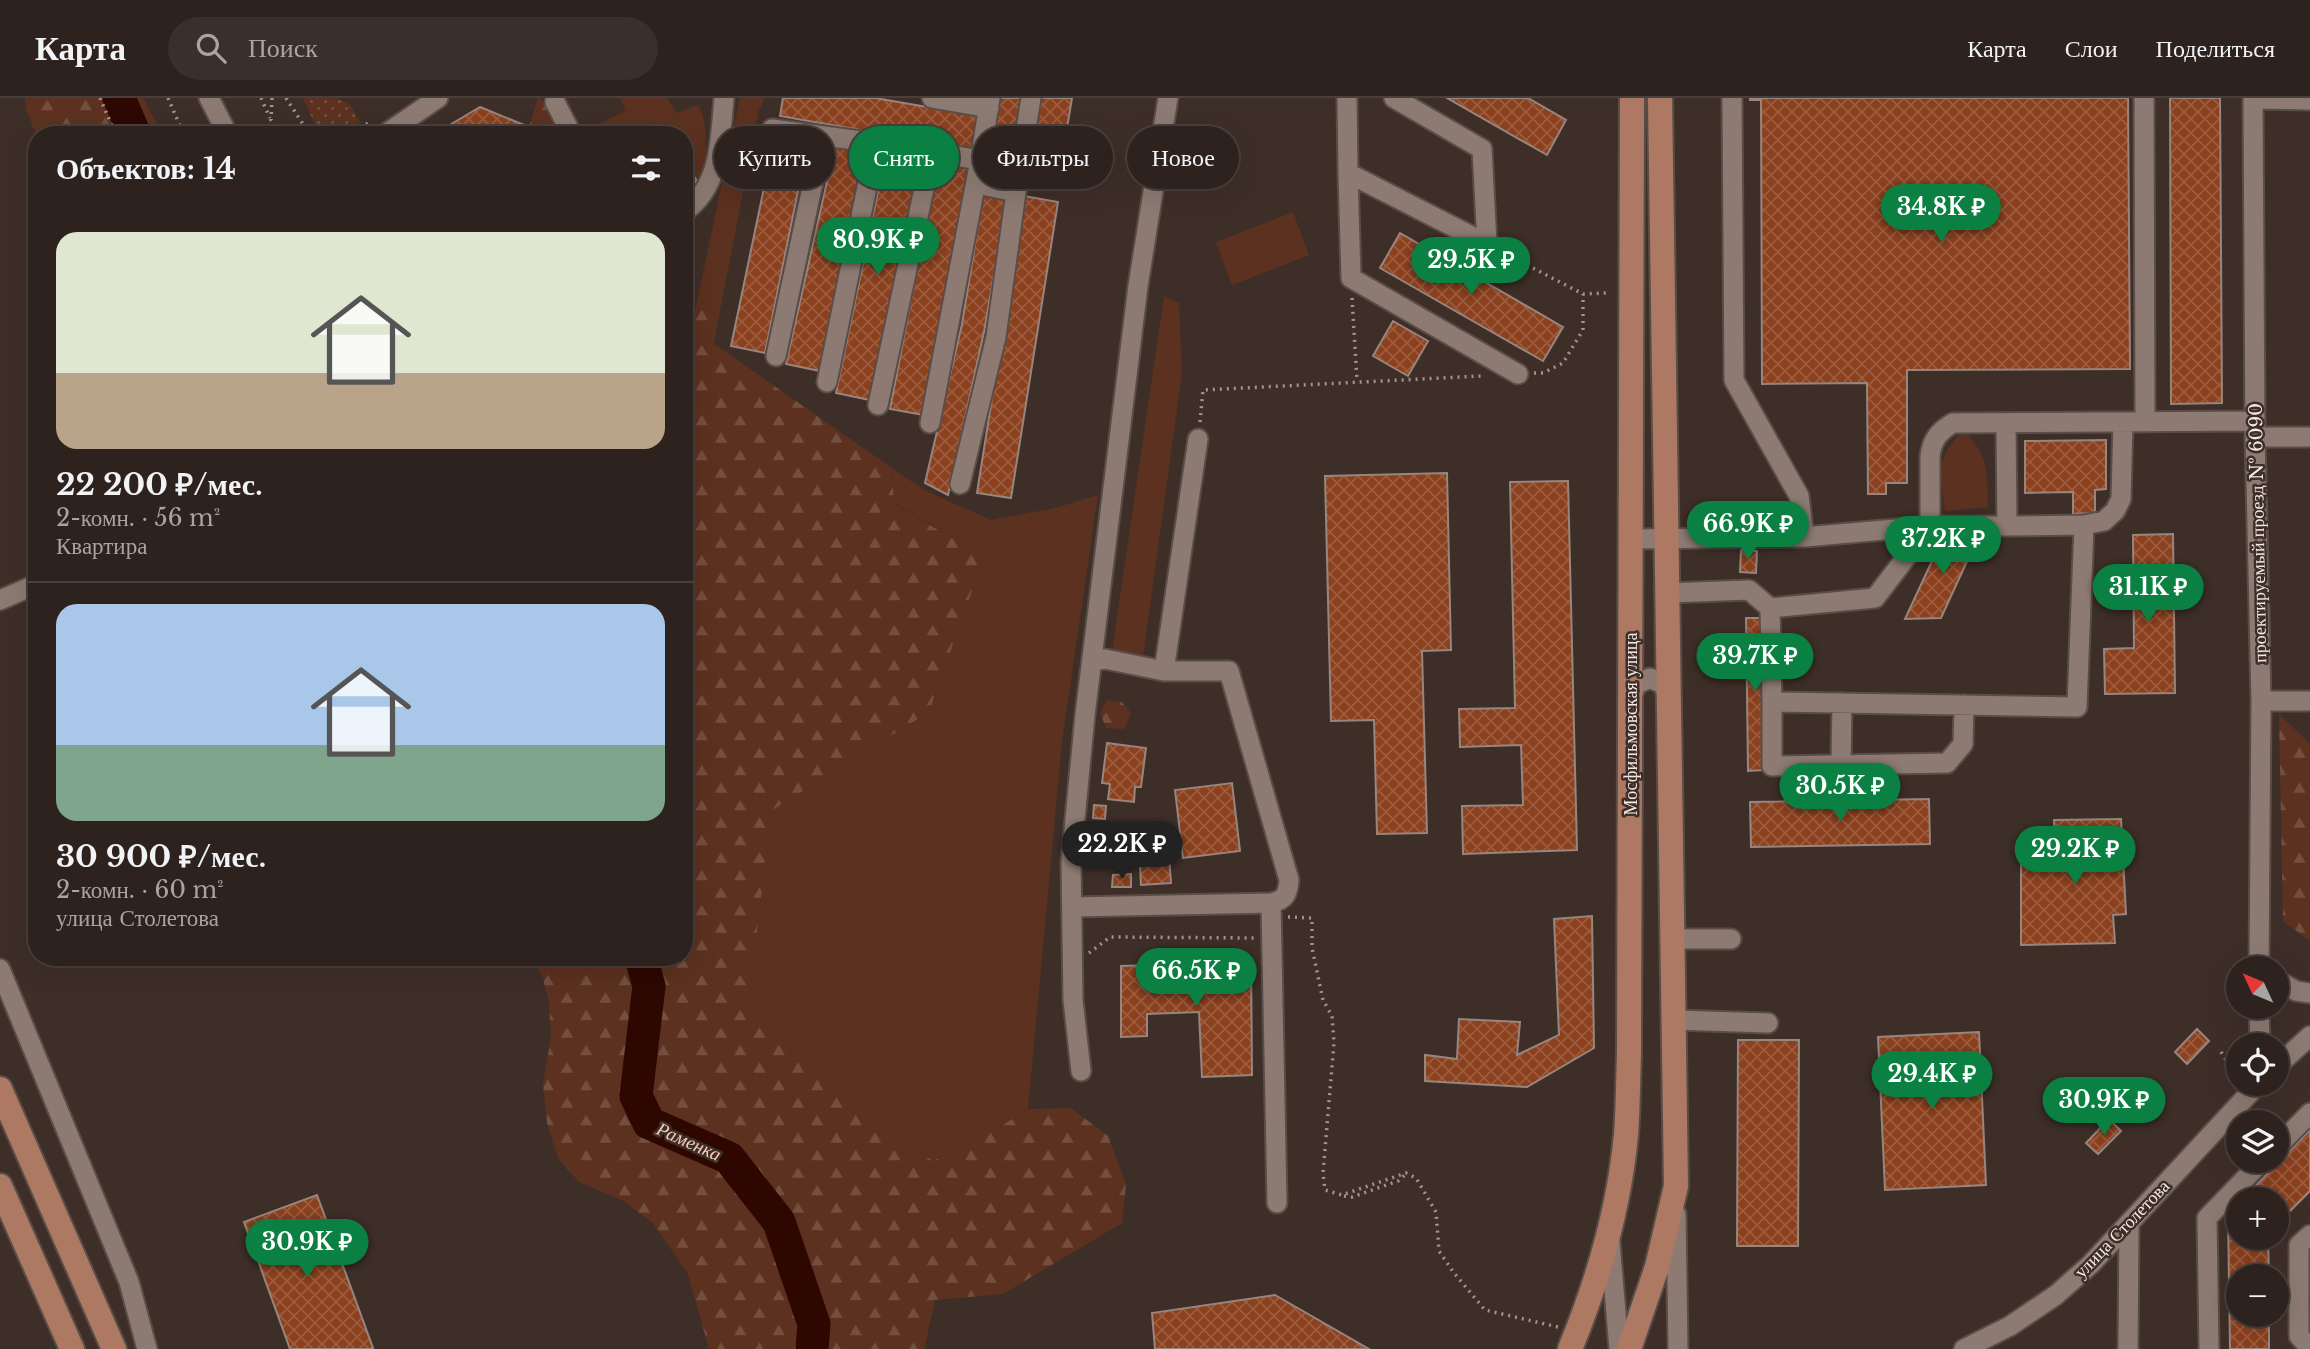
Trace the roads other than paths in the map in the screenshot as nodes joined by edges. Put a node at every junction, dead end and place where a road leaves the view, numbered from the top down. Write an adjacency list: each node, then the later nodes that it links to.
1 (209, 98): 17 (street)
2 (438, 98): 18 (street)
3 (724, 98): 28 (street)
4 (932, 98): 16 (street)
5 (1031, 98): 27 (street)
6 (1168, 98): 51 (street)
7 (1347, 98): 21 (street)
8 (1394, 98): 21 (street)
9 (1632, 98): 45 (main road, Мосфильмовская улица)
10 (1660, 98): 46 (main road, Мосфильмовская улица)
11 (1732, 98): 44 (street)
12 (2144, 98): 34 (street)
13 (2253, 99): 14 (street); 37 (street, проектируемый проезд № 6090)
14 (2310, 100)
15 (555, 102): 19 (street)
16 (990, 103): 20 (street)
17 (223, 126)
18 (397, 126)
19 (567, 126)
20 (986, 126)
21 (1348, 173): 30 (street)
22 (812, 189): 29 (street)
23 (866, 189): 31 (street)
24 (924, 189): 32 (street)
25 (976, 189): 35 (street)
26 (1001, 189): 27 (street)
27 (1016, 192): 40 (street)
28 (693, 206)
29 (776, 356)
30 (1518, 374)
31 (827, 382)
32 (878, 405)
33 (2123, 422): 34 (street); 36 (street); 41 (street)
34 (2145, 422): 37 (street)
35 (929, 423)
36 (2006, 423): 42 (street); 43 (street)
37 (2255, 429): 38 (street); 55 (street, проектируемый проезд № 6090)
38 (2310, 437)
39 (1198, 439): 52 (street)
40 (960, 484)
41 (2084, 525): 43 (street); 59 (street)
42 (1930, 526): 43 (street); 44 (street); 50 (street)
43 (2007, 526)
44 (1804, 537): 46 (street)
45 (1632, 539): 46 (street); 53 (main road, Мосфильмовская улица)
46 (1665, 539): 48 (main road, Мосфильмовская улица)
47 (28, 588): 49 (street)
48 (1667, 593): 50 (street); 54 (main road, Мосфильмовская улица)
49 (0, 600)
50 (1770, 608): 57 (street)
51 (1092, 661): 52 (street); 61 (street)
52 (1164, 671): 62 (street)
53 (1631, 697): 54 (street); 83 (main road, Мосфильмовская улица)
54 (1668, 697): 63 (main road, Мосфильмовская улица)
55 (2261, 701): 56 (street); 65 (street, проектируемый проезд № 6090)
56 (2310, 701)
57 (1772, 702): 58 (street); 60 (street)
58 (1842, 703): 59 (street); 60 (street)
59 (1964, 705): 60 (street)
60 (1841, 765)
61 (1072, 907): 62 (street); 73 (street)
62 (1271, 911): 81 (street)
63 (1673, 939): 64 (street); 69 (main road, Мосфильмовская улица)
64 (1731, 940)
65 (2261, 956)
66 (0, 969): 91 (street)
67 (2289, 987): 68 (street)
68 (2310, 993)
69 (1674, 1020): 70 (street); 80 (main road, Мосфильмовская улица)
70 (1768, 1023)
71 (2310, 1035): 72 (street)
72 (2289, 1055)
73 (1082, 1071)
74 (0, 1089): 90 (main road)
75 (2247, 1096): 82 (street, улица Столетова)
76 (2310, 1113): 77 (street)
77 (2289, 1135)
78 (2250, 1173): 96 (street)
79 (0, 1186): 89 (main road)
80 (1676, 1186): 87 (street, Мосфильмовская улица); 93 (main road)
81 (1277, 1203)
82 (2129, 1225): 94 (street, улица Столетова); 95 (street)
83 (1609, 1234): 86 (main road); 92 (street, Мосфильмовская улица)
84 (2310, 1235): 85 (street)
85 (2304, 1312): 88 (street)
86 (1567, 1339)
87 (1681, 1345)
88 (2310, 1348)
89 (72, 1349)
90 (114, 1349)
91 (147, 1349)
92 (1619, 1349)
93 (1629, 1349)
94 (1964, 1349)
95 (2128, 1349)
96 (2208, 1349)

